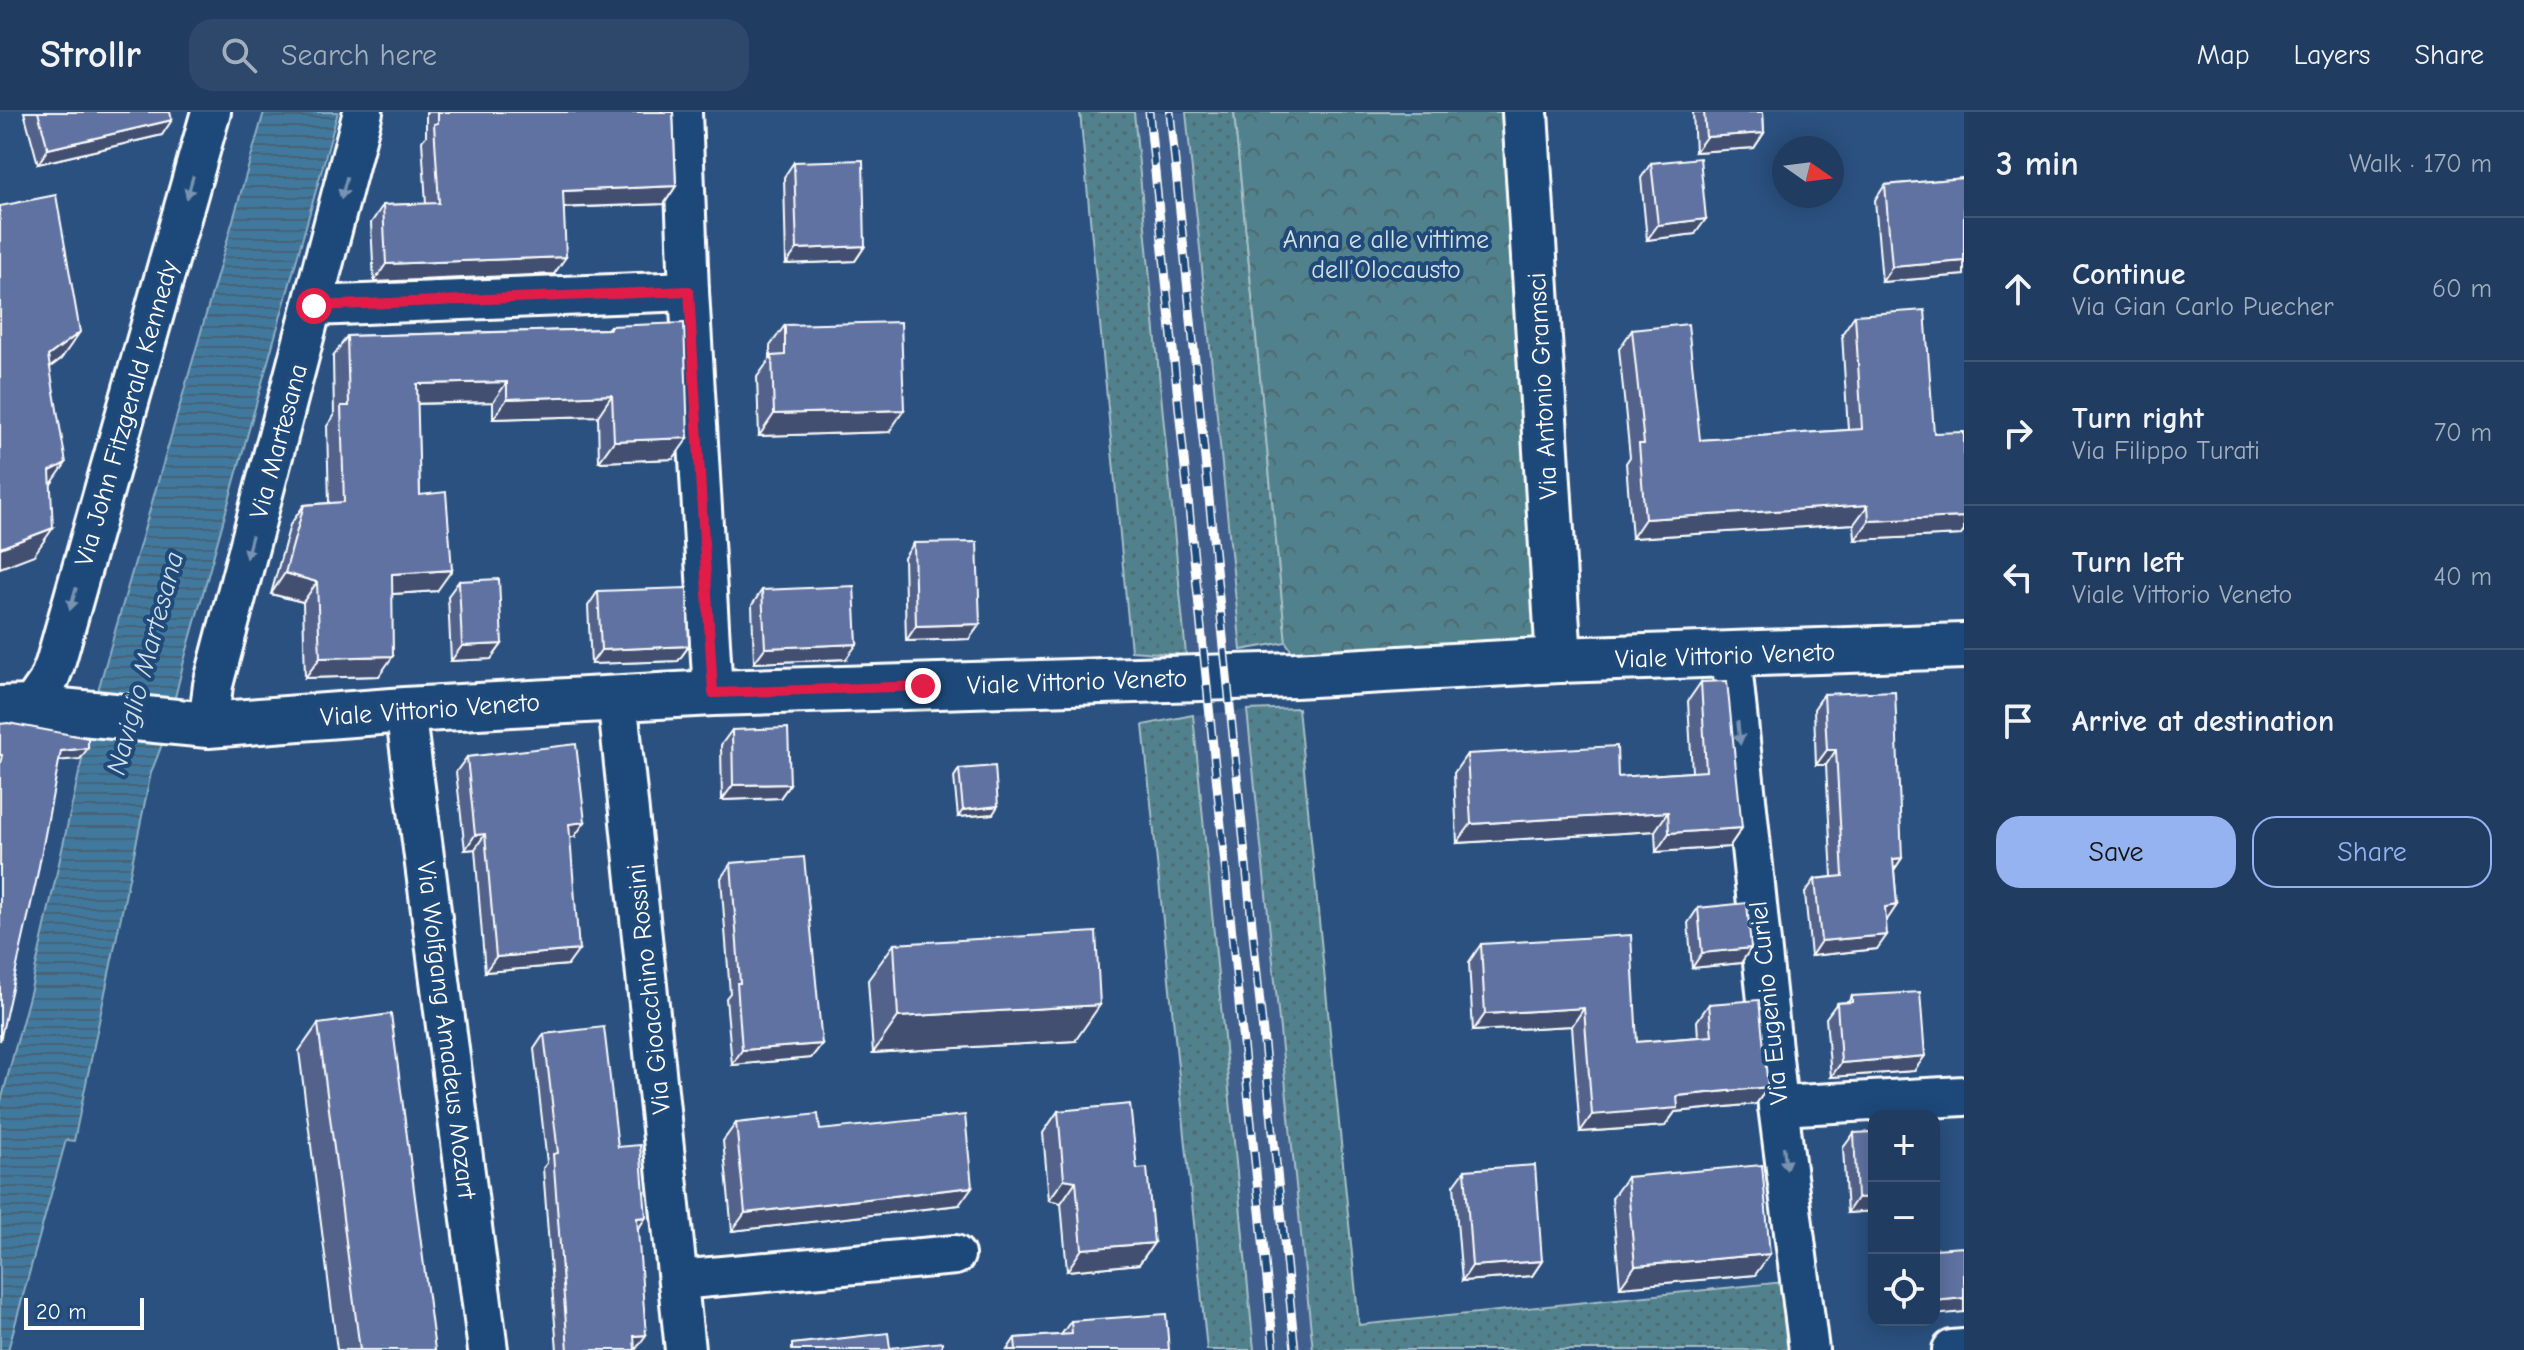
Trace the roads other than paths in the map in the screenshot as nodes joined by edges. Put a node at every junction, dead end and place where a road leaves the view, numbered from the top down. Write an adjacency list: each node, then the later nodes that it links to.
1 (211, 112): 12 (street, Via John Fitzgerald Kennedy, one-way to 12)
2 (363, 112): 6 (street, Via Martesana, one-way to 6)
3 (682, 112): 5 (street)
4 (1525, 112): 9 (street, Via Antonio Gramsci)
5 (689, 291): 6 (street); 10 (street)
6 (314, 306): 14 (street, Via Martesana, one-way to 14)
7 (1964, 646): 8 (street, Viale Vittorio Veneto)
8 (1731, 655): 9 (street, Viale Vittorio Veneto); 16 (street, Via Eugenio Curiel, one-way to 16)
9 (1559, 660): 10 (street, Viale Vittorio Veneto)
10 (713, 693): 11 (street, Viale Vittorio Veneto)
11 (617, 697): 13 (street, Viale Vittorio Veneto); 18 (street, Via Gioacchino Rossini)
12 (15, 708): 14 (street, Viale Vittorio Veneto)
13 (405, 710): 14 (street, Viale Vittorio Veneto); 20 (street, Via Wolfgang Amadeus Mozart)
14 (189, 723)
15 (1964, 1096): 16 (street)
16 (1778, 1106): 22 (street, Via Eugenio Curiel, one-way to 22)
17 (955, 1255): 18 (street)
18 (678, 1280): 21 (street, Via Gioacchino Rossini)
19 (1964, 1349): 23 (street)
20 (488, 1350)
21 (685, 1350)
22 (1809, 1350)
23 (1952, 1350)

